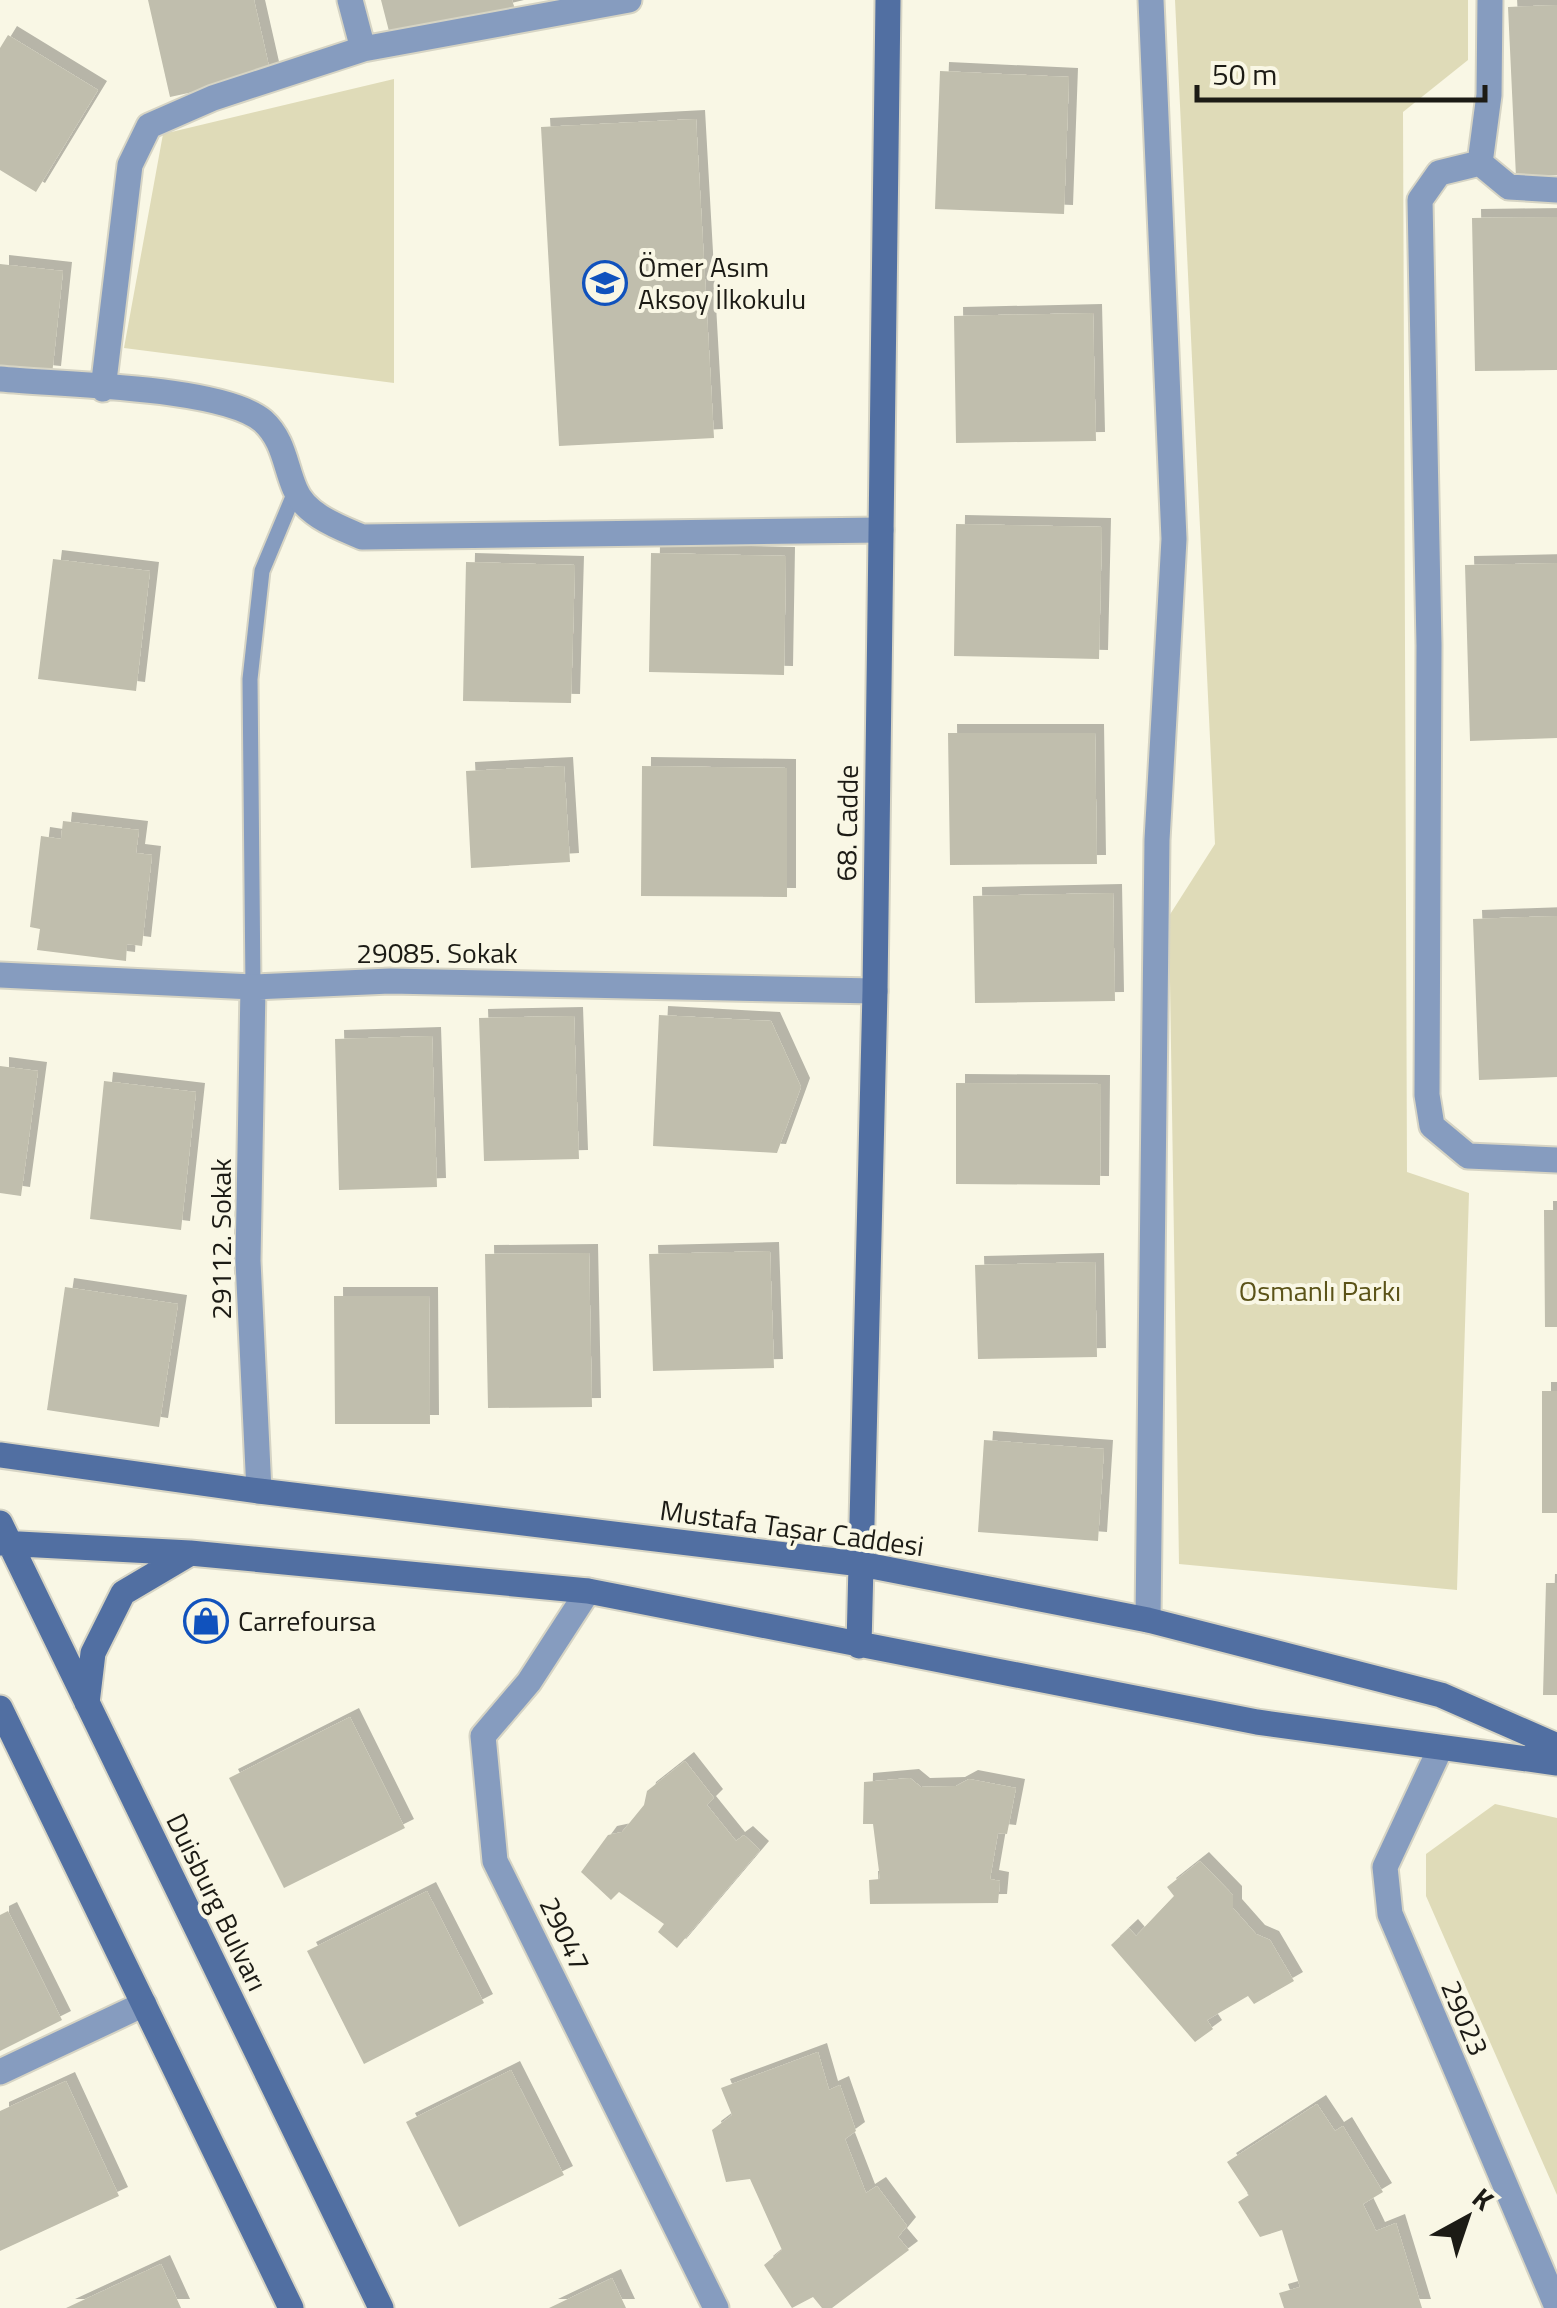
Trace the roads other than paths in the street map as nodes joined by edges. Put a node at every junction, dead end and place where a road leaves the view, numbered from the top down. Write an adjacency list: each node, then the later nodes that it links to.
1 (350, 0): 6 (street)
2 (629, 0): 6 (street)
3 (888, 0): 12 (street, 68. Cadde)
4 (1152, 0): 23 (street)
5 (1490, 0): 7 (street)
6 (362, 49): 10 (street)
7 (1480, 163): 8 (street); 16 (street)
8 (1557, 190)
9 (0, 379): 10 (street)
10 (103, 389): 11 (street)
11 (295, 492): 12 (street); 14 (lane)
12 (881, 530): 15 (street, 68. Cadde)
13 (0, 975): 14 (street, 29085. Sokak)
14 (252, 987): 15 (street, 29085. Sokak); 18 (street, 29112. Sokak)
15 (875, 992): 21 (street, 68. Cadde)
16 (1557, 1160)
17 (0, 1455): 18 (street, Mustafa Taşar Caddesi)
18 (259, 1492): 21 (street, Mustafa Taşar Caddesi)
19 (3, 1536): 20 (street); 25 (street, Duisburg Bulvarı)
20 (190, 1553): 22 (street); 25 (street)
21 (861, 1564): 23 (street, Mustafa Taşar Caddesi); 24 (street, 68. Cadde)
22 (588, 1591): 24 (street); 35 (street, 29047)
23 (1148, 1620): 27 (street, Mustafa Taşar Caddesi)
24 (860, 1646): 28 (street)
25 (88, 1703): 34 (street, Duisburg Bulvarı)
26 (3, 1718): 30 (street)
27 (1557, 1746)
28 (1440, 1749): 29 (street); 32 (street, 29023)
29 (1557, 1763)
30 (144, 2004): 31 (street); 33 (street)
31 (0, 2072)
32 (1557, 2307)
33 (291, 2308)
34 (381, 2308)
35 (716, 2308)

